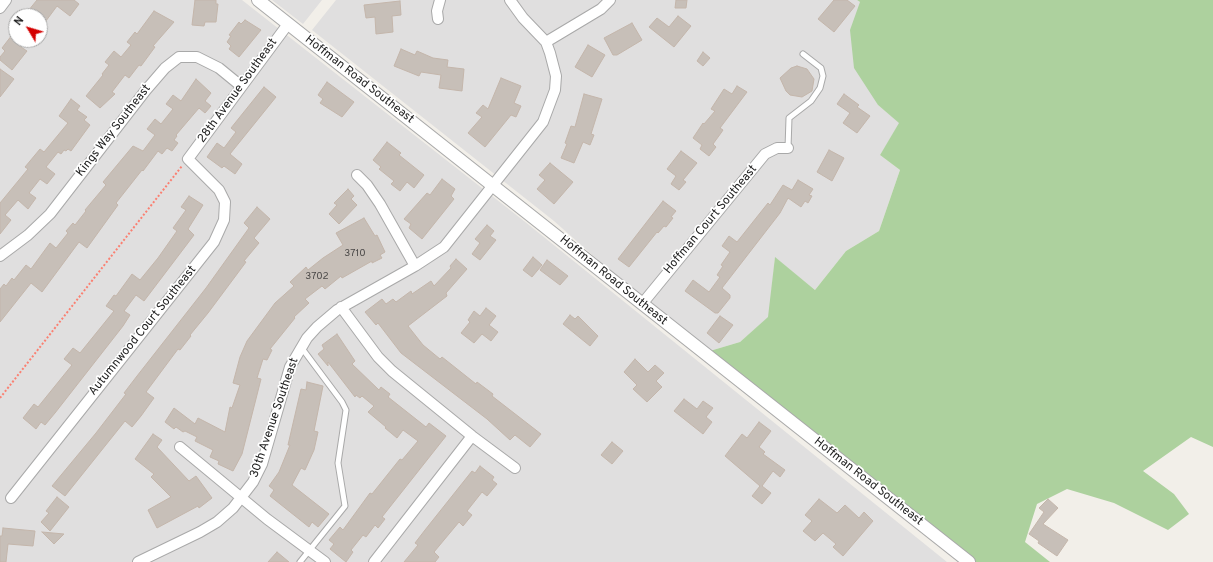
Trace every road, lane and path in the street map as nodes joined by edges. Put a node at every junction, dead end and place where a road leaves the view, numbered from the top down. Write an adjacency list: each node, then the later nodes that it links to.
1 (6, 0): 6 (street)
2 (258, 0): 8 (street, Hoffman Road Southeast)
3 (440, 0): 7 (street)
4 (510, 0): 9 (street)
5 (610, 0): 9 (street)
6 (0, 8)
7 (438, 19)
8 (288, 24): 11 (street, 28th Avenue Southeast); 15 (street, Hoffman Road Southeast)
9 (546, 42): 15 (street, 30th Avenue Southeast)
10 (803, 54): 12 (lane)
11 (241, 86): 13 (street, 28th Avenue Southeast); 16 (street, Kings Way Southeast)
12 (788, 148): 18 (street, Hoffman Court Southeast)
13 (188, 159): 21 (path); 25 (street, Autumnwood Court Southeast)
14 (357, 175): 17 (street)
15 (494, 185): 17 (street, 30th Avenue Southeast); 18 (street, Hoffman Road Southeast)
16 (0, 256)
17 (415, 266): 19 (street, 30th Avenue Southeast)
18 (642, 304): 32 (street, Hoffman Road Southeast)
19 (341, 307): 20 (street, 30th Avenue Southeast); 22 (street)
20 (301, 347): 26 (street, 30th Avenue Southeast); 27 (lane)
21 (0, 398)
22 (472, 436): 24 (street); 31 (street)
23 (180, 447): 26 (street)
24 (515, 468)
25 (11, 498)
26 (243, 498): 27 (street); 28 (street, 30th Avenue Southeast)
27 (310, 550): 29 (lane); 30 (street)
28 (138, 562)
29 (300, 562)
30 (325, 562)
31 (374, 562)
32 (969, 562)

